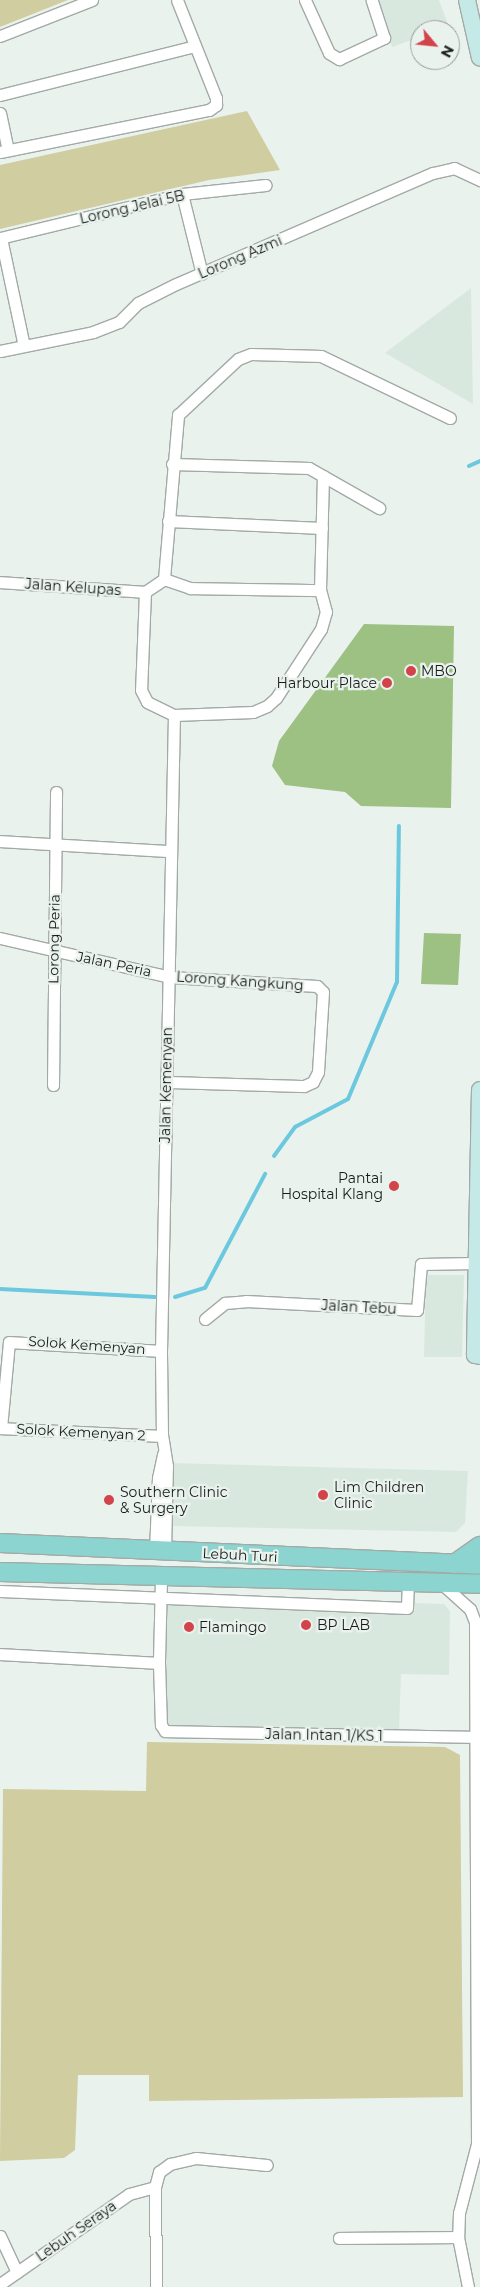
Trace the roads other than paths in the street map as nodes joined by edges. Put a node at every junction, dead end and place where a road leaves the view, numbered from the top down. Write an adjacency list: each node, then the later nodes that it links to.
1 (92, 0): 6 (street)
2 (176, 0): 7 (street)
3 (304, 0): 4 (street)
4 (372, 0)
5 (467, 0): 8 (street)
6 (0, 36)
7 (195, 46): 9 (street); 11 (street)
8 (480, 58)
9 (0, 95)
10 (0, 113): 11 (street)
11 (4, 151)
12 (480, 180): 16 (street, Lorong Azmi)
13 (266, 185): 14 (street, Lorong Jelai 5B)
14 (182, 194): 15 (street, Lorong Jelai 5B); 16 (street)
15 (0, 238): 17 (street)
16 (202, 274): 17 (street, Lorong Azmi)
17 (24, 346): 18 (street, Lorong Azmi)
18 (0, 351)
19 (450, 418): 20 (street)
20 (172, 464): 21 (street); 23 (street)
21 (323, 476): 22 (street); 24 (street)
22 (379, 508)
23 (168, 521): 24 (street); 25 (street)
24 (322, 528): 27 (street)
25 (164, 579): 27 (street); 28 (street)
26 (0, 582): 28 (street, Jalan Kelupas)
27 (320, 590): 29 (street)
28 (145, 592): 29 (street)
29 (174, 715): 33 (street, Jalan Kemenyan)
30 (56, 792): 32 (street, Lorong Peria)
31 (0, 841): 32 (street)
32 (55, 844): 33 (street); 35 (street, Lorong Peria)
33 (170, 851): 36 (street, Jalan Kemenyan)
34 (0, 938): 35 (street, Jalan Peria)
35 (54, 951): 36 (street, Jalan Peria); 38 (street, Lorong Peria)
36 (170, 977): 37 (street, Jalan Kemenyan); 37 (street, Lorong Kangkung)
37 (166, 1082): 43 (street, Jalan Kemenyan)
38 (53, 1085)
39 (480, 1090): 40 (street)
40 (479, 1164): 41 (street)
41 (476, 1263): 42 (street, Jalan Tebu); 44 (street)
42 (205, 1319)
43 (161, 1351): 45 (street, Solok Kemenyan); 46 (street, Jalan Kemenyan)
44 (480, 1356)
45 (1, 1428): 46 (street, Solok Kemenyan 2)
46 (162, 1436): 49 (street, Jalan Kemenyan)
47 (0, 1543): 49 (main road, Lebuh Turi)
48 (480, 1546): 50 (main road)
49 (160, 1552): 50 (main road, Lebuh Turi); 53 (main road)
50 (454, 1565): 51 (main road, Lebuh Turi)
51 (480, 1565)
52 (0, 1572): 53 (main road, Lebuh Turi)
53 (105, 1576): 54 (main road, Lebuh Turi)
54 (161, 1579): 55 (main road, Lebuh Turi); 61 (street)
55 (408, 1582): 56 (main road, Lebuh Turi); 61 (street)
56 (441, 1583): 57 (main road, Lebuh Turi); 64 (street)
57 (461, 1584): 58 (main road, Lebuh Turi); 60 (main road)
58 (480, 1584)
59 (0, 1591): 61 (street)
60 (480, 1596)
61 (160, 1598): 63 (street)
62 (0, 1654): 63 (street)
63 (159, 1664): 64 (street, Jalan Intan 1/KS 1)
64 (475, 1737): 65 (street)
65 (478, 1815): 69 (street)
66 (267, 2165): 67 (street)
67 (155, 2188): 71 (street, Lebuh Seraya); 73 (street)
68 (0, 2236): 71 (street)
69 (458, 2237): 70 (street); 74 (street)
70 (339, 2238)
71 (17, 2272): 72 (street, Lebuh Seraya)
72 (0, 2284)
73 (156, 2287)
74 (468, 2287)

